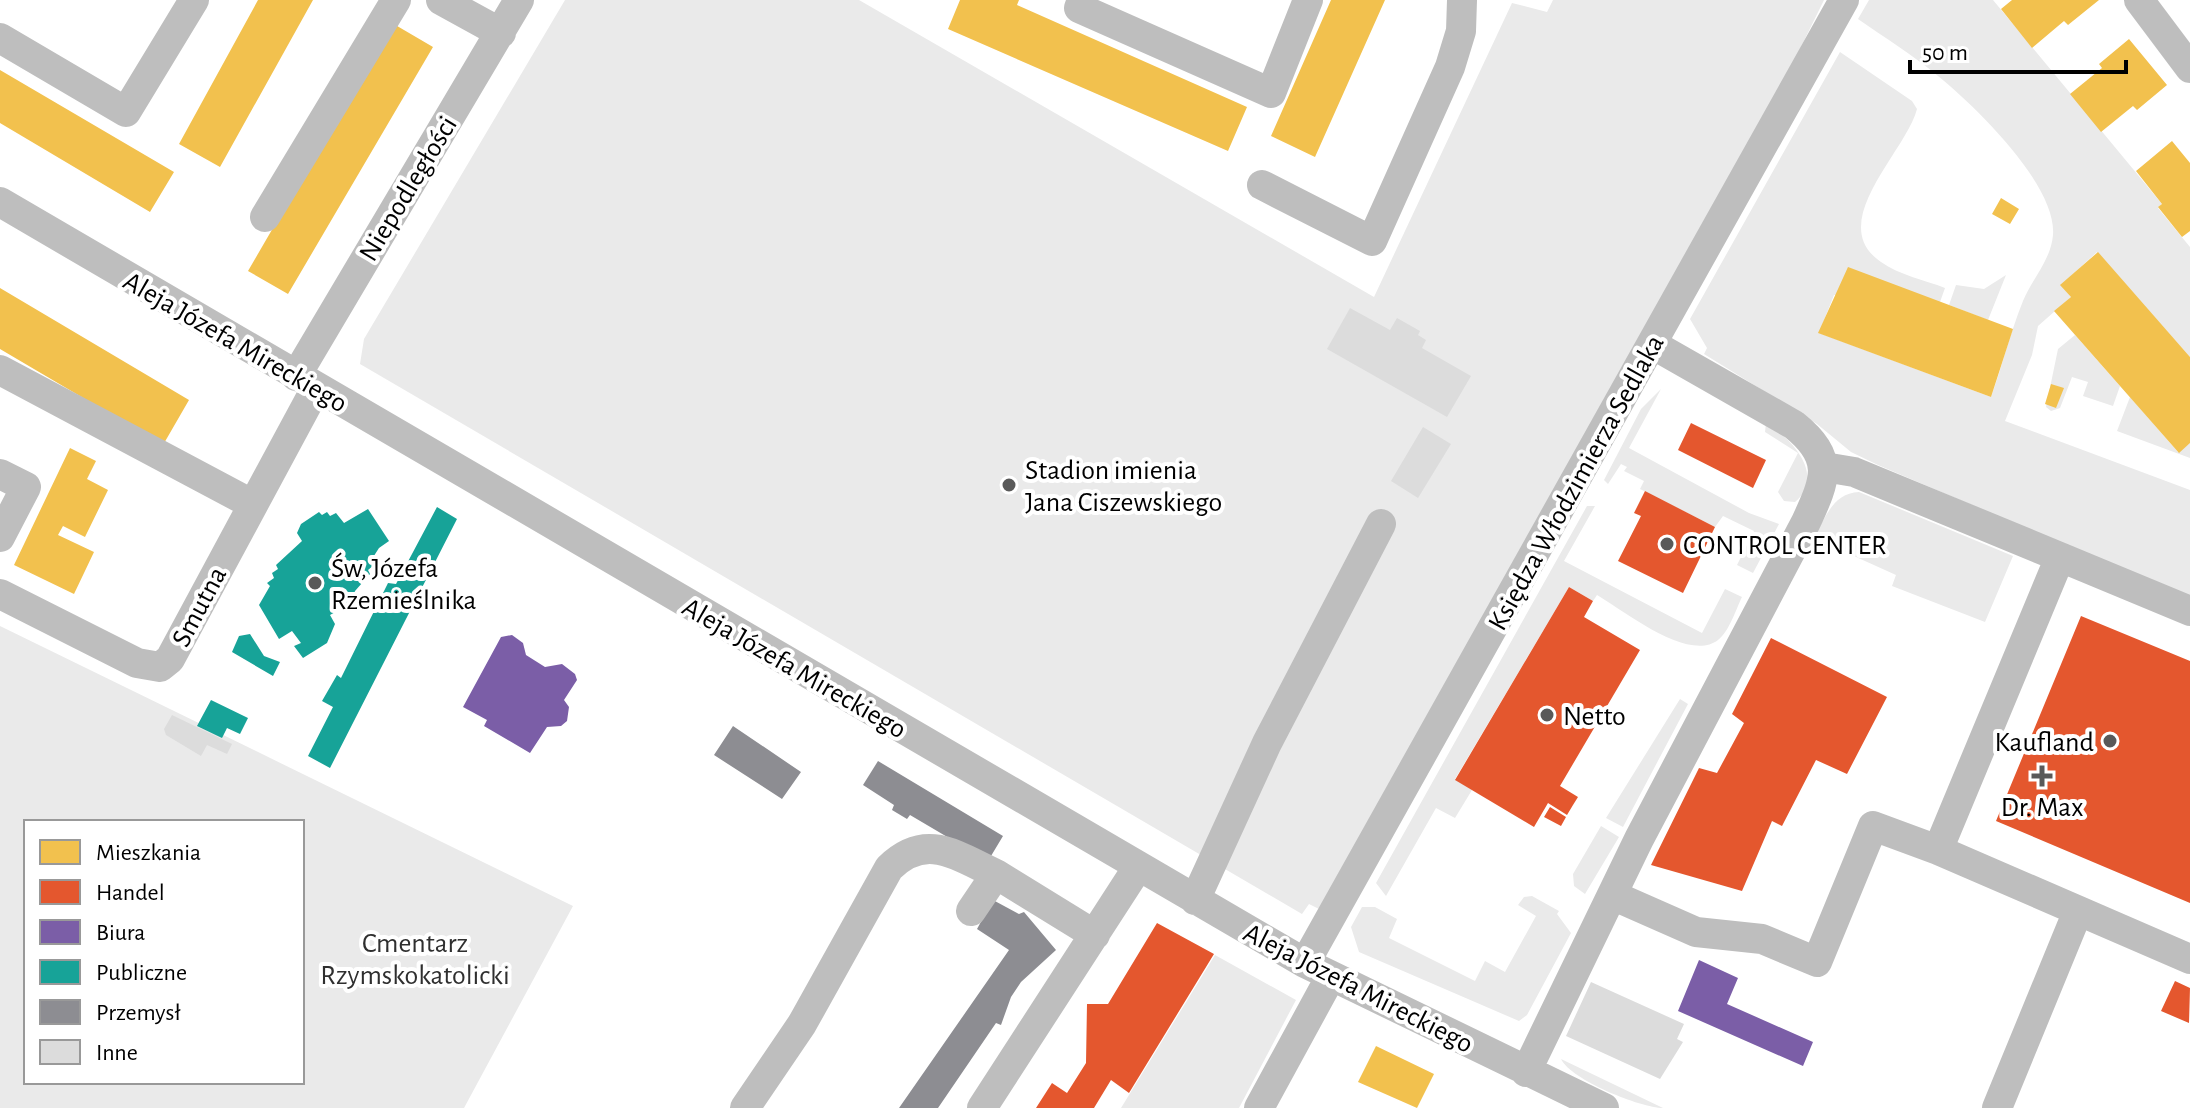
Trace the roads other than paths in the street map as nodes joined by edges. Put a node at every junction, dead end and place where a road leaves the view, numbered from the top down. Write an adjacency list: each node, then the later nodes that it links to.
1 (194, 0): 11 (street)
2 (396, 0): 15 (street)
3 (441, 0): 10 (street)
4 (519, 0): 10 (street, Niepodległości)
5 (1082, 0): 6 (street)
6 (1308, 0)
7 (1462, 0): 13 (street)
8 (1844, 0): 16 (street, Księdza Włodzimierza Sedlaka)
9 (2139, 0): 12 (street)
10 (501, 33): 18 (street, Niepodległości)
11 (0, 38)
12 (2190, 68)
13 (1262, 185)
14 (0, 202): 18 (street, Aleja Józefa Mireckiego)
15 (265, 217)
16 (1652, 344): 19 (street); 36 (street, Księdza Włodzimierza Sedlaka)
17 (0, 370): 21 (street)
18 (306, 382): 21 (street, Smutna); 28 (street, Aleja Józefa Mireckiego)
19 (1824, 467): 24 (street); 30 (street)
20 (0, 474): 23 (street)
21 (252, 504): 25 (street, Smutna)
22 (1381, 524): 31 (street)
23 (0, 537)
24 (2060, 557): 26 (street); 27 (street)
25 (0, 594)
26 (2190, 611)
27 (1938, 850): 30 (street); 33 (street)
28 (1138, 867): 31 (street, Aleja Józefa Mireckiego); 34 (street)
29 (996, 874): 32 (street); 34 (street); 38 (street)
30 (1612, 895): 37 (street)
31 (1195, 900): 36 (street, Aleja Józefa Mireckiego)
32 (971, 911)
33 (2078, 911): 35 (street); 42 (street)
34 (1095, 935): 39 (street)
35 (2190, 959)
36 (1318, 970): 37 (street, Aleja Józefa Mireckiego); 40 (street, Księdza Włodzimierza Sedlaka)
37 (1526, 1072): 41 (street, Aleja Józefa Mireckiego)
38 (745, 1108)
39 (982, 1108)
40 (1259, 1108)
41 (1604, 1108)
42 (1997, 1108)

